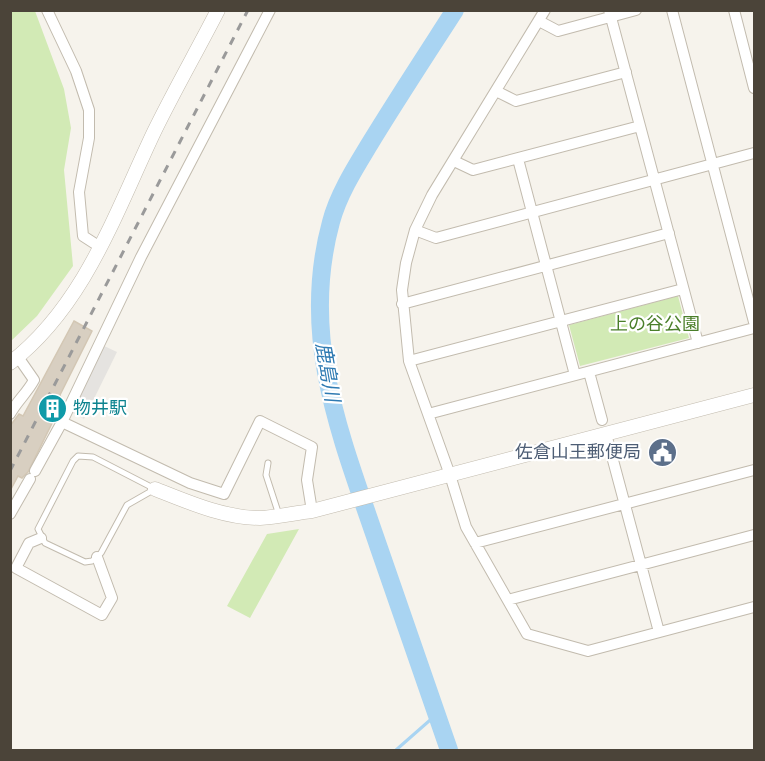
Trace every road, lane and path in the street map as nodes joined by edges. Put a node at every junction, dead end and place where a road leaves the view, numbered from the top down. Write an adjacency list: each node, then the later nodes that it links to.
1 (47, 10): 24 (street)
2 (218, 10): 24 (street)
3 (270, 10): 40 (street)
4 (545, 10): 9 (street)
5 (636, 10): 8 (street)
6 (672, 10): 19 (street)
7 (734, 10): 11 (street)
8 (610, 14): 9 (street); 12 (street)
9 (539, 21): 14 (street)
10 (754, 37): 11 (street)
11 (742, 40): 13 (street)
12 (626, 72): 14 (street); 15 (street)
13 (754, 88)
14 (496, 91): 18 (street)
15 (640, 126): 17 (street); 20 (street)
16 (754, 153): 19 (street)
17 (518, 159): 18 (street); 21 (street)
18 (454, 161): 22 (street)
19 (713, 164): 20 (street); 29 (street)
20 (654, 180): 21 (street); 23 (street)
21 (532, 212): 22 (street); 25 (street)
22 (415, 230): 27 (street)
23 (669, 233): 25 (street); 26 (street)
24 (100, 246): 32 (street)
25 (546, 266): 27 (street); 28 (street)
26 (683, 289): 28 (street); 31 (street)
27 (402, 304): 33 (street)
28 (561, 321): 33 (street); 35 (street)
29 (754, 322)
30 (754, 328): 31 (street)
31 (698, 343): 34 (street)
32 (14, 360): 37 (street)
33 (409, 361): 38 (street)
34 (589, 372): 35 (street); 39 (street)
35 (575, 375): 38 (street)
36 (754, 395): 41 (street)
37 (10, 414)
38 (428, 414): 44 (street)
39 (602, 420)
40 (62, 422): 47 (street); 48 (street)
41 (606, 434): 44 (street); 46 (street)
42 (268, 463): 49 (lane)
43 (754, 470): 46 (street)
44 (450, 475): 47 (street); 52 (street)
45 (155, 489): 49 (street); 51 (lane); 53 (lane)
46 (625, 504): 52 (street); 54 (street)
47 (312, 511): 49 (street)
48 (10, 514)
49 (279, 515)
50 (754, 535): 54 (street)
51 (40, 538): 53 (lane); 53 (street)
52 (475, 543): 55 (street)
53 (97, 557)
54 (641, 565): 55 (street); 57 (street)
55 (508, 600): 57 (street)
56 (754, 607): 57 (street)
57 (659, 632)

